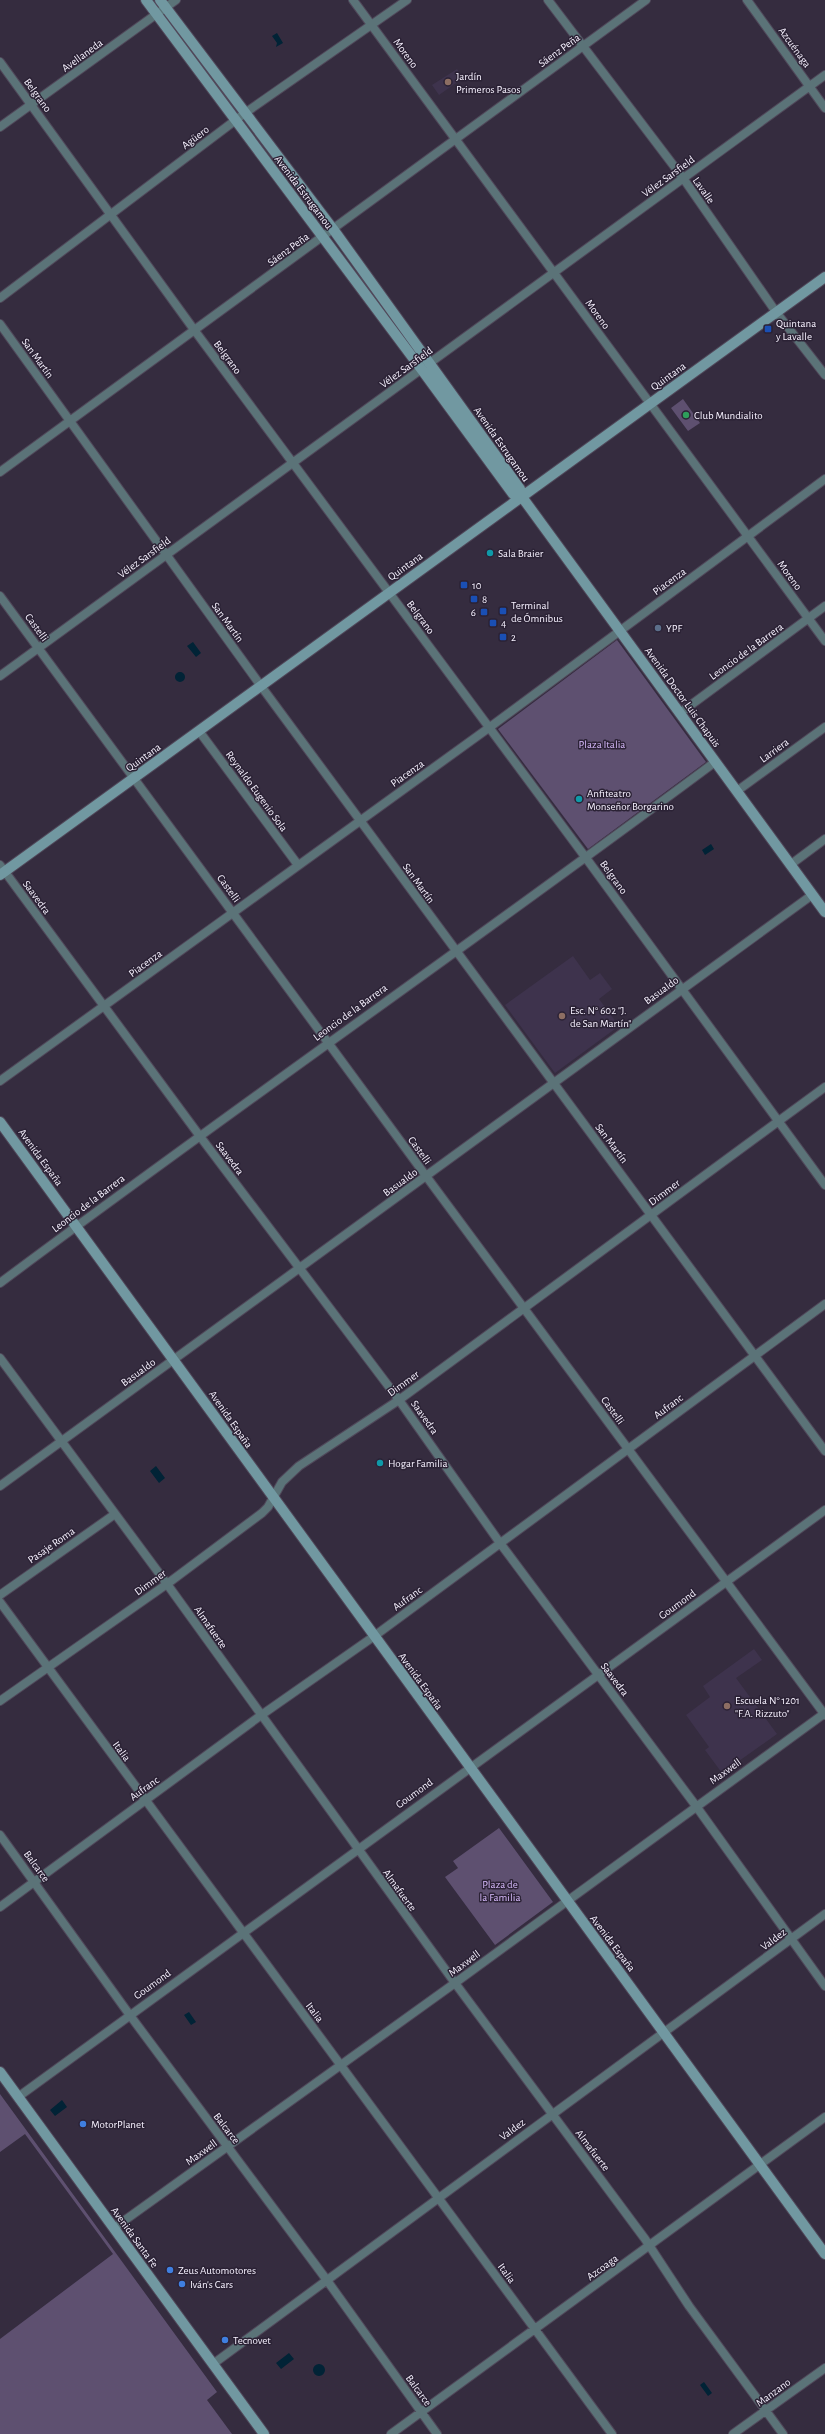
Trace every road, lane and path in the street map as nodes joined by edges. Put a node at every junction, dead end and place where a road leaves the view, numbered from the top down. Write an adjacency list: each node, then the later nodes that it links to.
1 (146, 0): 9 (main road, Avenida Estrugamou)
2 (176, 0): 8 (street, Avellaneda)
3 (353, 0): 10 (street, Moreno)
4 (407, 0): 10 (street, Agüero)
5 (548, 0): 11 (street, Lavalle)
6 (646, 0): 11 (street, Sáenz Peña)
7 (747, 0): 14 (street, Azcuénaga)
8 (163, 4): 9 (street, Avellaneda); 17 (main road, Avenida Estrugamou)
9 (156, 14): 15 (street, Avellaneda); 18 (main road, Avenida Estrugamou)
10 (372, 25): 17 (street, Agüero); 20 (street, Moreno)
11 (583, 46): 20 (street, Sáenz Peña); 21 (street, Lavalle)
12 (0, 62): 15 (street, Belgrano)
13 (825, 75): 14 (street, Vélez Sarsfield)
14 (810, 86): 16 (street, Azcuénaga); 21 (street, Vélez Sarsfield)
15 (31, 105): 19 (street, Avellaneda); 22 (street, Belgrano)
16 (825, 108)
17 (245, 113): 18 (street, Agüero); 23 (main road, Avenida Estrugamou)
18 (235, 120): 22 (street, Agüero); 24 (main road, Avenida Estrugamou)
19 (0, 128)
20 (456, 138): 23 (street, Sáenz Peña); 25 (street, Moreno)
21 (683, 178): 25 (street, Vélez Sarsfield); 28 (street, Lavalle)
22 (110, 213): 27 (street, Agüero); 30 (street, Belgrano)
23 (333, 229): 24 (street, Sáenz Peña); 31 (main road, Avenida Estrugamou)
24 (322, 237): 30 (street, Sáenz Peña); 31 (main road, Avenida Estrugamou)
25 (554, 272): 31 (street, Vélez Sarsfield); 33 (street, Moreno)
26 (825, 277): 28 (main road, Quintana)
27 (0, 298)
28 (776, 312): 32 (street, Lavalle); 33 (main road, Quintana)
29 (0, 324): 34 (street, San Martín)
30 (195, 331): 34 (street, Sáenz Peña); 35 (street, Belgrano)
31 (426, 366): 35 (street, Vélez Sarsfield); 38 (main road, Avenida Estrugamou)
32 (825, 375)
33 (651, 404): 38 (main road, Quintana); 39 (street, Moreno)
34 (70, 421): 36 (street, Sáenz Peña); 40 (street, San Martín)
35 (293, 462): 40 (street, Vélez Sarsfield); 41 (street, Belgrano)
36 (0, 472)
37 (825, 479): 39 (street, Piacenza)
38 (522, 497): 41 (main road, Quintana); 45 (main road, Avenida Doctor Luis Chapuis)
39 (748, 536): 44 (street, Moreno); 45 (street, Piacenza)
40 (166, 555): 47 (street, Vélez Sarsfield); 49 (street, San Martín)
41 (389, 593): 49 (main road, Quintana); 51 (street, Belgrano)
42 (0, 596): 47 (street, Castelli)
43 (825, 606): 44 (street, Leoncio de la Barrera)
44 (808, 618): 46 (street, Moreno); 50 (street, Leoncio de la Barrera)
45 (620, 631): 50 (main road, Avenida Doctor Luis Chapuis); 51 (street, Piacenza)
46 (825, 641)
47 (38, 648): 48 (street, Vélez Sarsfield); 55 (street, Castelli)
48 (0, 676)
49 (260, 686): 53 (main road, Quintana); 57 (street, San Martín)
50 (680, 713): 54 (main road, Avenida Doctor Luis Chapuis)
51 (490, 727): 57 (street, Piacenza); 59 (street, Belgrano)
52 (825, 727): 56 (street, Larriera)
53 (199, 731): 55 (main road, Quintana); 60 (street, Reynaldo Eugenio Sola)
54 (715, 762): 56 (main road, Avenida Doctor Luis Chapuis); 59 (street, Leoncio de la Barrera)
55 (135, 778): 62 (main road, Quintana); 64 (street, Castelli)
56 (737, 791): 61 (main road, Avenida Doctor Luis Chapuis)
57 (359, 820): 60 (street, Piacenza); 66 (street, San Martín)
58 (825, 840): 61 (street)
59 (586, 858): 66 (street, Leoncio de la Barrera); 67 (street, Belgrano)
60 (298, 865): 64 (street, Piacenza)
61 (790, 865): 63 (main road, Avenida Doctor Luis Chapuis)
62 (2, 871): 68 (street, Saavedra)
63 (812, 895): 65 (main road, Avenida Doctor Luis Chapuis); 67 (street, Basualdo)
64 (233, 912): 68 (street, Piacenza); 69 (street, Castelli)
65 (825, 912)
66 (455, 950): 69 (street, Leoncio de la Barrera); 71 (street, San Martín)
67 (682, 988): 71 (street, Basualdo); 73 (street, Belgrano)
68 (104, 1006): 70 (street, Piacenza); 75 (street, Saavedra)
69 (327, 1042): 75 (street, Leoncio de la Barrera); 76 (street, Castelli)
70 (0, 1081)
71 (553, 1084): 76 (street, Basualdo); 78 (street, San Martín)
72 (825, 1087): 73 (street, Dimmer)
73 (778, 1121): 77 (street, Belgrano); 78 (street, Dimmer)
74 (0, 1122): 79 (main road, Avenida España)
75 (199, 1135): 79 (street, Leoncio de la Barrera); 80 (street, Saavedra)
76 (426, 1176): 80 (street, Basualdo); 83 (street, Castelli)
77 (825, 1185)
78 (652, 1215): 83 (street, Dimmer); 84 (street, San Martín)
79 (76, 1226): 81 (street, Leoncio de la Barrera); 86 (main road, Avenida España)
80 (300, 1268): 86 (street, Basualdo); 87 (street, Saavedra)
81 (0, 1282)
82 (825, 1304): 84 (street, Aufranc)
83 (523, 1308): 87 (street, Dimmer); 89 (street, Castelli)
84 (753, 1355): 89 (street, Aufranc); 90 (street, San Martín)
85 (0, 1358): 88 (street, Almafuerte)
86 (174, 1360): 88 (street, Basualdo); 92 (main road, Avenida España)
87 (399, 1400): 92 (street, Dimmer); 95 (street, Saavedra)
88 (61, 1442): 91 (street, Basualdo); 94 (street, Almafuerte)
89 (628, 1450): 95 (street, Aufranc); 96 (street, Castelli)
90 (825, 1451)
91 (0, 1486)
92 (272, 1498): 97 (street, Dimmer); 100 (main road, Avenida España)
93 (825, 1510): 96 (street, Goumond)
94 (115, 1514): 97 (street, Almafuerte); 98 (street, Pasaje Roma)
95 (500, 1544): 100 (street, Aufranc); 102 (street, Saavedra)
96 (726, 1582): 102 (street, Goumond); 104 (street, Castelli)
97 (167, 1584): 101 (street, Dimmer); 105 (street, Almafuerte)
98 (0, 1595)
99 (0, 1602): 101 (street, Italia)
100 (373, 1637): 105 (street, Aufranc); 106 (main road, Avenida España)
101 (49, 1667): 103 (street, Dimmer); 107 (street, Italia)
102 (599, 1674): 106 (street, Goumond); 108 (street, Saavedra)
103 (0, 1701)
104 (825, 1714): 108 (street, Maxwell)
105 (260, 1716): 107 (street, Aufranc); 110 (street, Almafuerte)
106 (469, 1766): 110 (street, Goumond); 112 (main road, Avenida España)
107 (145, 1801): 111 (street, Aufranc); 115 (street, Italia)
108 (696, 1806): 112 (street, Maxwell); 116 (street, Saavedra)
109 (0, 1835): 111 (street, Balcarce)
110 (357, 1849): 115 (street, Goumond); 117 (street, Almafuerte)
111 (35, 1882): 113 (street, Aufranc); 119 (street, Balcarce)
112 (566, 1901): 117 (street, Maxwell); 120 (main road, Avenida España)
113 (0, 1907)
114 (825, 1914): 116 (street, Valdez)
115 (241, 1933): 119 (street, Goumond); 121 (street, Italia)
116 (791, 1939): 118 (street, Saavedra); 120 (street, Valdez)
117 (455, 1984): 121 (street, Maxwell); 124 (street, Almafuerte)
118 (825, 1986)
119 (129, 2014): 123 (street, Goumond); 126 (street, Balcarce)
120 (665, 2033): 124 (street, Valdez); 127 (main road, Avenida España)
121 (341, 2065): 126 (street, Maxwell); 128 (street, Italia)
122 (0, 2072): 123 (main road, Avenida Santa Fe)
123 (18, 2097): 129 (main road, Avenida Santa Fe)
124 (552, 2114): 128 (street, Valdez); 130 (street, Almafuerte)
125 (825, 2117): 127 (street, Azcoaga)
126 (227, 2147): 129 (street, Maxwell); 132 (street, Balcarce)
127 (761, 2164): 130 (street, Azcoaga); 131 (main road, Avenida España)
128 (437, 2197): 132 (street, Valdez); 133 (street, Italia)
129 (114, 2228): 134 (main road, Avenida Santa Fe)
130 (650, 2246): 133 (street, Azcoaga); 136 (street, Almafuerte)
131 (825, 2254)
132 (326, 2279): 134 (street, Valdez); 137 (street, Balcarce)
133 (535, 2330): 137 (street, Azcoaga); 141 (street, Italia)
134 (213, 2364): 138 (main road, Avenida Santa Fe)
135 (825, 2368): 136 (street, Manzano)
136 (766, 2411): 142 (street, Manzano); 143 (street, Almafuerte)
137 (421, 2412): 139 (street, Azcoaga); 140 (street, Balcarce)
138 (264, 2434)
139 (391, 2434)
140 (437, 2434)
141 (612, 2434)
142 (733, 2434)
143 (783, 2434)

